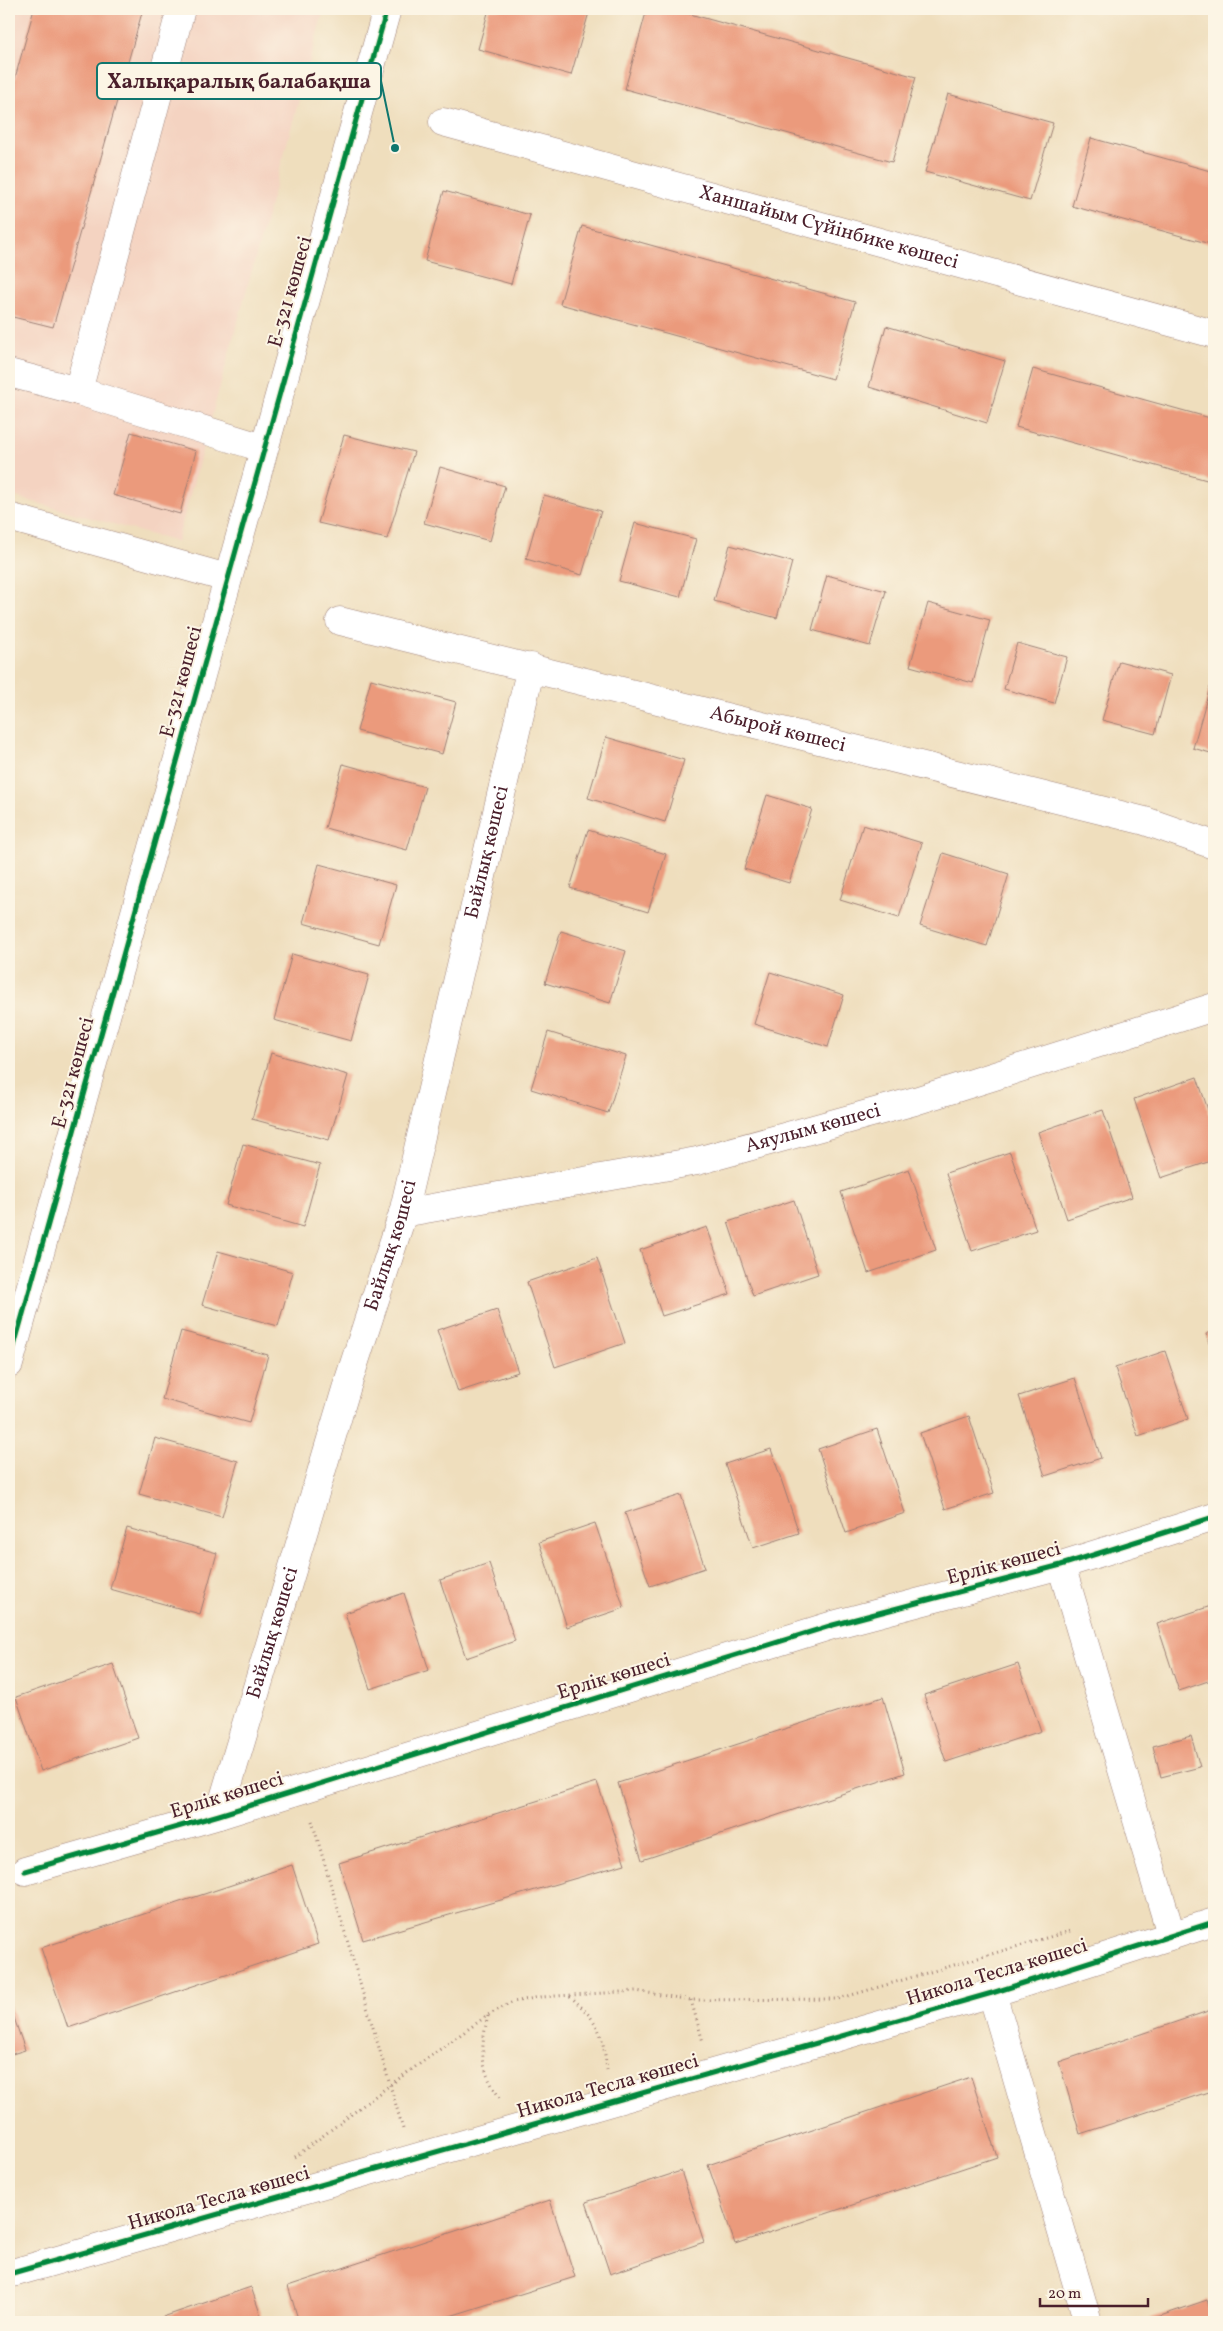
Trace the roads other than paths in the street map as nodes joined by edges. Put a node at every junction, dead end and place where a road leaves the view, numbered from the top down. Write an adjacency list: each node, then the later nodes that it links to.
1 (181, 9): 6 (street)
2 (387, 9): 7 (street, Е-321 көшесі)
3 (444, 122): 4 (street, Ханшайым Сүйінбике көшесі)
4 (1214, 334)
5 (9, 373): 6 (street)
6 (78, 391): 7 (street)
7 (263, 448): 9 (street, Е-321 көшесі)
8 (9, 517): 9 (street)
9 (227, 578): 15 (street, Е-321 көшесі)
10 (340, 621): 11 (street, Абырой көшесі)
11 (531, 667): 12 (street, Абырой көшесі); 14 (street, Байлық көшесі)
12 (1214, 845)
13 (1214, 1007): 14 (street, Аяулым көшесі)
14 (403, 1213): 18 (street, Байлық көшесі)
15 (9, 1364)
16 (1214, 1517): 17 (street, Ерлік көшесі)
17 (1061, 1565): 18 (street, Ерлік көшесі); 21 (street)
18 (219, 1815): 19 (street, Ерлік көшесі)
19 (25, 1871)
20 (1214, 1922): 21 (street, Никола Тесла көшесі)
21 (1171, 1934): 22 (street, Никола Тесла көшесі)
22 (992, 1993): 23 (street, Никола Тесла көшесі); 24 (street)
23 (9, 2274)
24 (1088, 2322)

